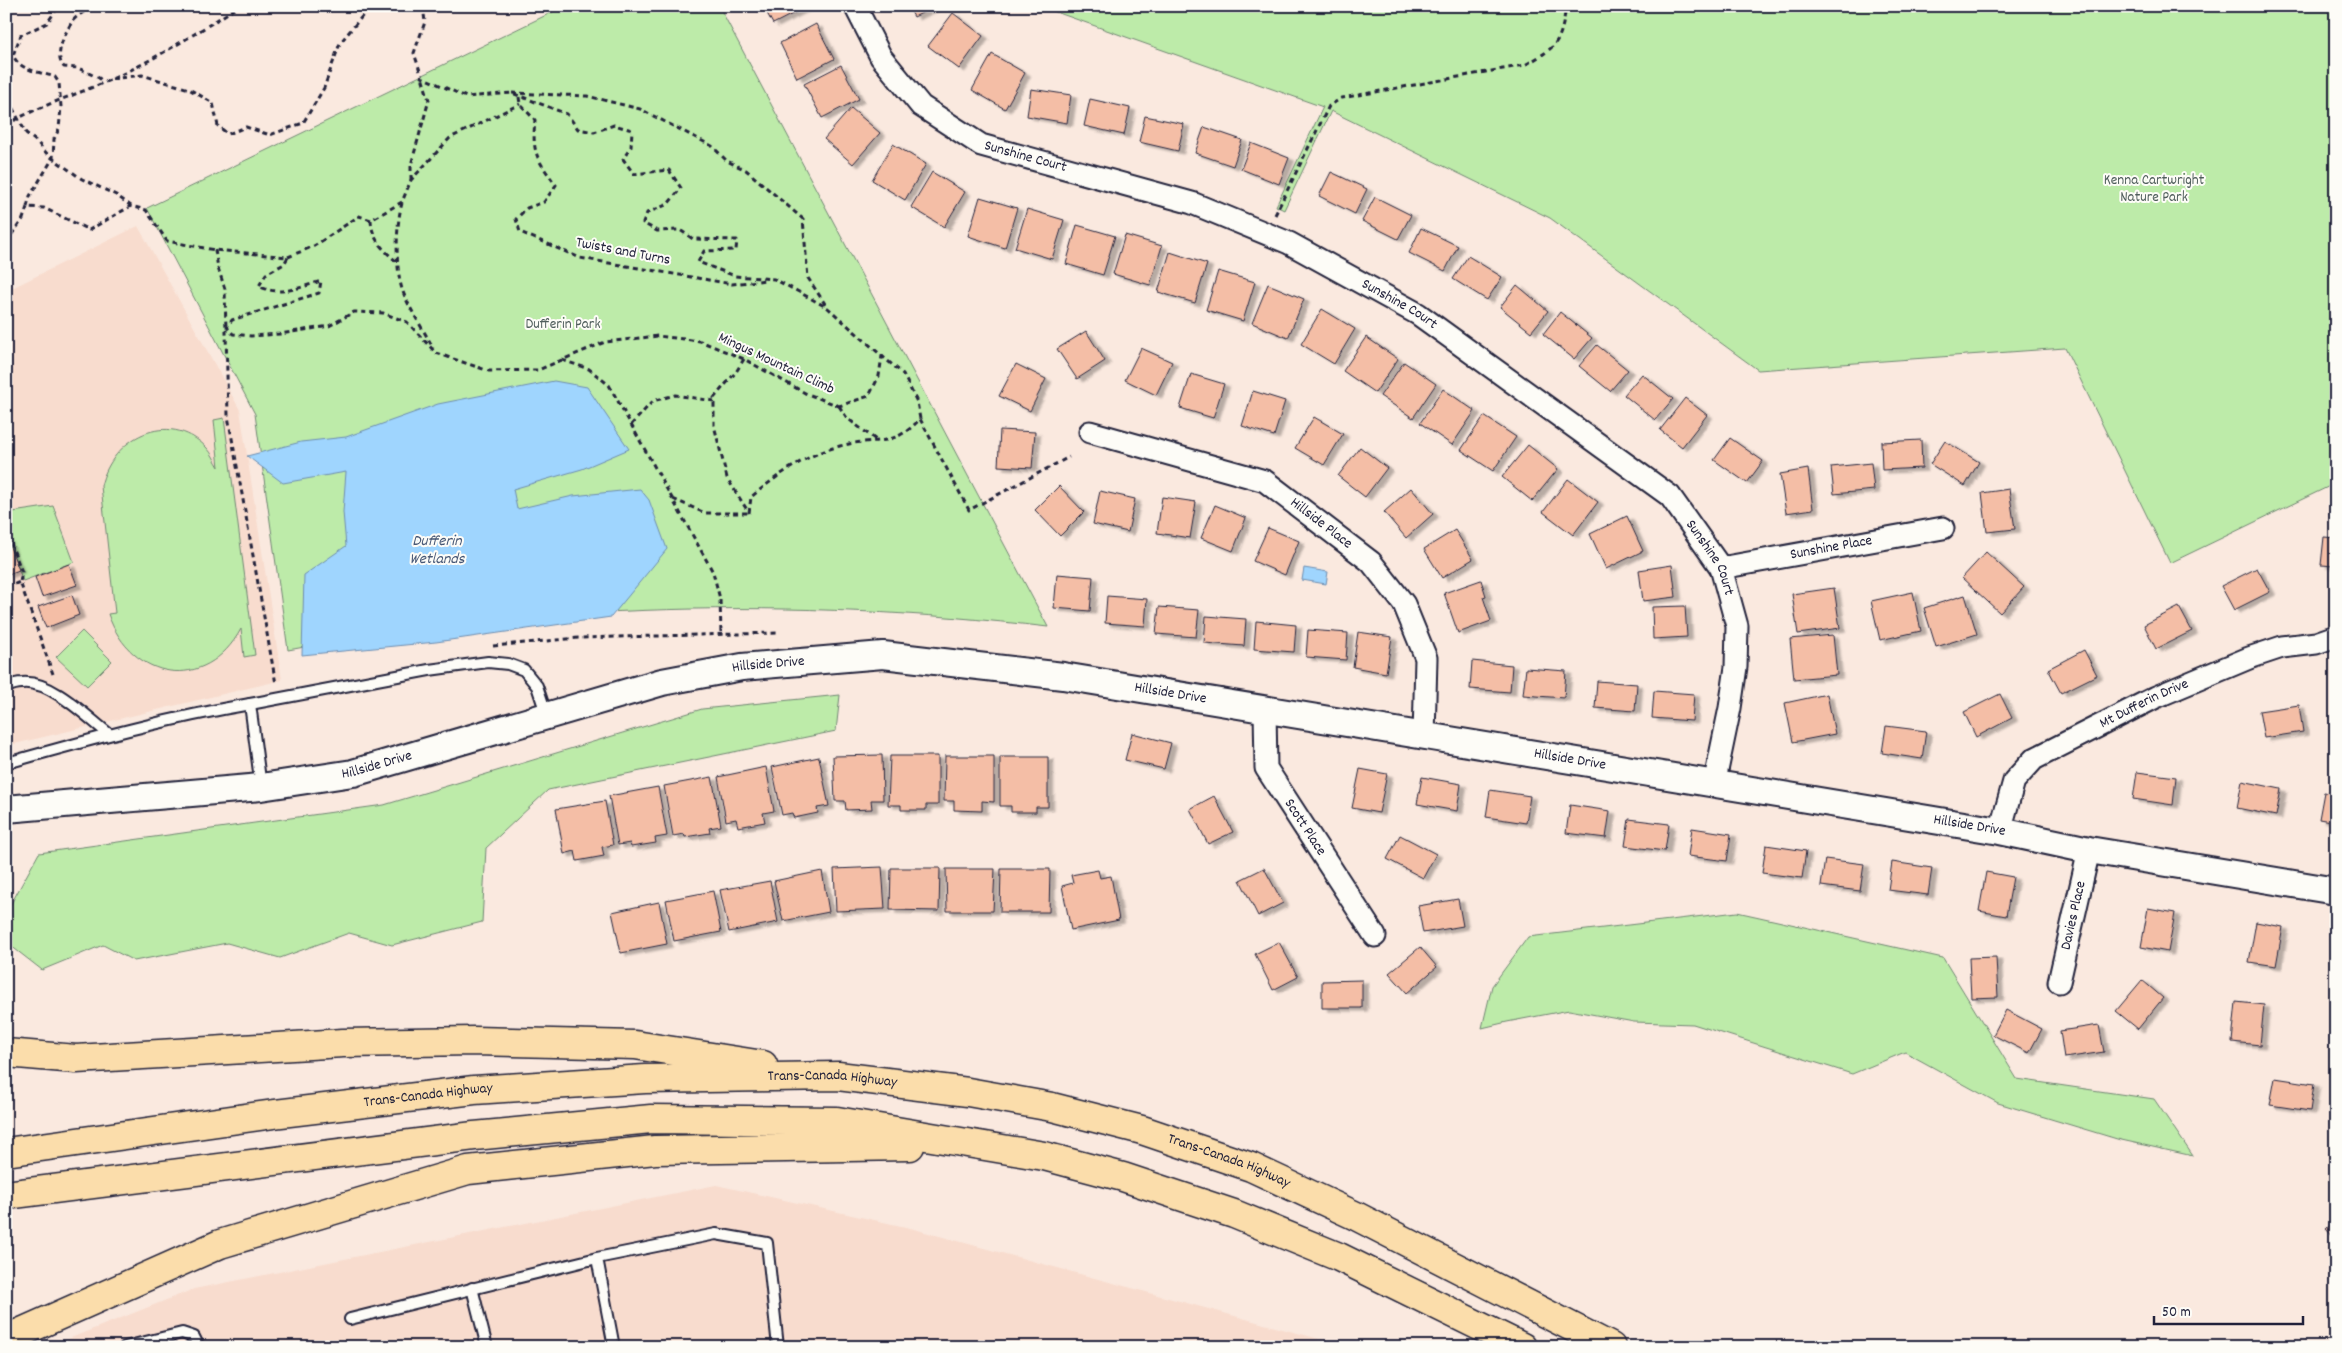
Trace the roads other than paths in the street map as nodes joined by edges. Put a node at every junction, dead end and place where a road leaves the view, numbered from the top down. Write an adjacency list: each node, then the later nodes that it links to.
1 (855, 6): 4 (street, Sunshine Court)
2 (1090, 432): 12 (street, Hillside Place)
3 (1943, 528): 4 (street, Sunshine Place)
4 (1721, 568): 14 (street, Sunshine Court)
5 (2336, 636): 6 (street, Mt Dufferin Drive)
6 (2326, 645): 17 (street, Mt Dufferin Drive)
7 (6, 687): 11 (lane)
8 (250, 704): 10 (lane); 11 (lane); 15 (lane)
9 (1265, 710): 10 (street, Hillside Drive); 12 (street, Hillside Drive); 20 (street, Scott Place)
10 (548, 717): 15 (street, Hillside Drive)
11 (109, 734): 13 (lane)
12 (1424, 737): 14 (street, Hillside Drive)
13 (6, 762)
14 (1714, 785): 17 (street, Hillside Drive)
15 (261, 787): 16 (street, Hillside Drive)
16 (6, 809)
17 (2000, 831): 18 (street, Hillside Drive)
18 (2089, 850): 19 (street, Hillside Drive); 21 (street, Davies Place)
19 (2336, 891)
20 (1375, 936)
21 (2059, 982)
22 (6, 1053): 23 (highway)
23 (838, 1076): 25 (highway, Trans-Canada Highway); 37 (highway, Trans-Canada Highway)
24 (982, 1144): 26 (highway); 30 (highway); 36 (highway)
25 (6, 1152)
26 (6, 1194)
27 (597, 1258): 28 (lane); 34 (lane); 35 (lane)
28 (472, 1288): 29 (lane); 33 (lane)
29 (350, 1319)
30 (7, 1339)
31 (125, 1347): 32 (lane)
32 (199, 1347)
33 (487, 1347)
34 (614, 1347)
35 (778, 1347)
36 (1522, 1347)
37 (1611, 1347)

